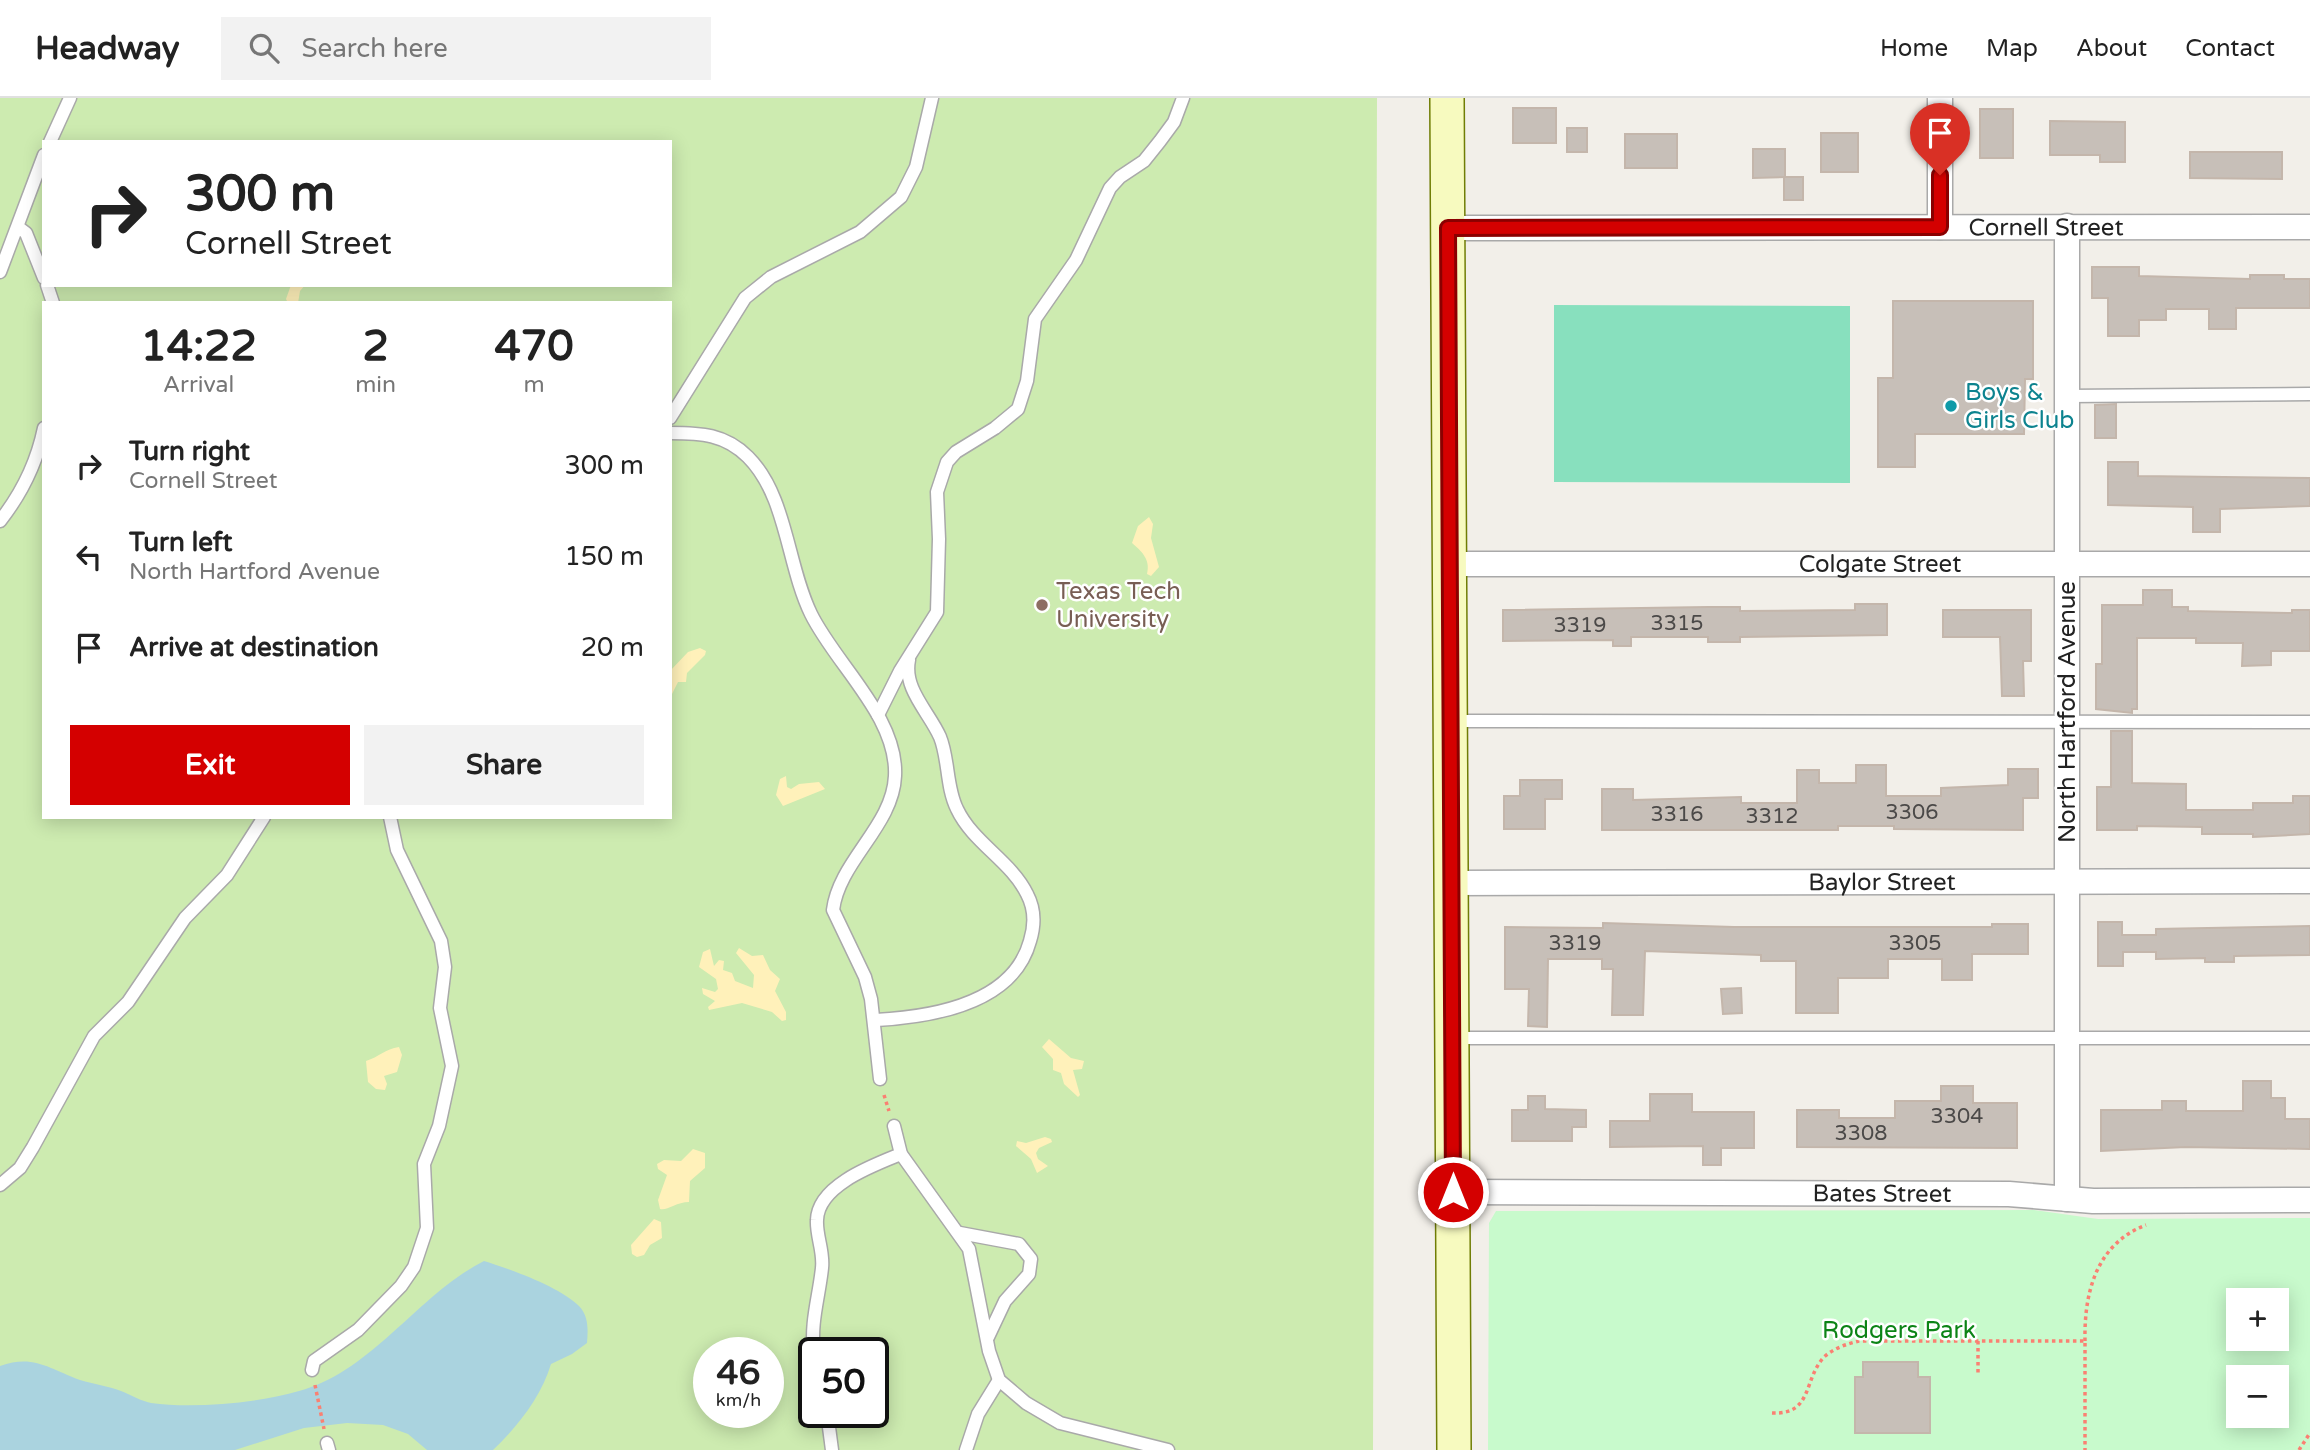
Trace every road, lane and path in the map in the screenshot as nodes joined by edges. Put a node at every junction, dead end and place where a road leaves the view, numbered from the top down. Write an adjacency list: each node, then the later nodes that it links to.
1 (70, 98): 6 (lane)
2 (932, 98): 17 (lane)
3 (1183, 98): 24 (lane)
4 (1447, 98): 12 (main road)
5 (1940, 98): 10 (street)
6 (51, 140)
7 (42, 161): 9 (lane)
8 (2067, 226): 10 (street, Cornell Street); 11 (street, Cornell Street); 16 (street, North Hartford Avenue)
9 (18, 227): 13 (lane); 14 (lane)
10 (1940, 227): 12 (street, Cornell Street)
11 (2310, 227)
12 (1448, 228): 21 (main road)
13 (0, 272)
14 (42, 273)
15 (2310, 394): 16 (lane)
16 (2067, 397): 23 (street, North Hartford Avenue)
17 (672, 415)
18 (672, 433): 25 (lane)
19 (41, 452): 20 (lane)
20 (0, 521)
21 (1451, 564): 23 (street, Colgate Street); 26 (main road)
22 (2310, 564): 23 (street, Colgate Street)
23 (2067, 565): 27 (street, North Hartford Avenue)
24 (911, 653): 25 (lane); 34 (lane)
25 (878, 715): 34 (lane)
26 (1452, 721): 27 (lane); 33 (main road)
27 (2067, 722): 28 (lane); 32 (street, North Hartford Avenue)
28 (2310, 722)
29 (263, 819): 41 (lane)
30 (390, 819): 51 (lane)
31 (2310, 881): 32 (street, Baylor Street)
32 (2067, 882): 33 (street, Baylor Street); 36 (street, North Hartford Avenue)
33 (1453, 883): 35 (main road)
34 (876, 1020): 38 (lane)
35 (1453, 1038): 36 (lane); 42 (main road)
36 (2067, 1038): 37 (lane); 43 (street, North Hartford Avenue)
37 (2310, 1038)
38 (880, 1079): 39 (path)
39 (894, 1126): 40 (lane)
40 (901, 1154): 46 (lane); 47 (lane)
41 (0, 1185)
42 (1453, 1192): 43 (street, Bates Street); 61 (main road)
43 (2067, 1199): 44 (street, Bates Street)
44 (2310, 1200)
45 (2156, 1222): 50 (path)
46 (960, 1233): 48 (lane); 48 (lane)
47 (813, 1337)
48 (987, 1339): 53 (lane)
49 (1978, 1341): 50 (path); 52 (path); 54 (path)
50 (2085, 1341): 62 (path)
51 (312, 1370): 57 (path)
52 (1978, 1376)
53 (999, 1380): 59 (lane); 60 (lane)
54 (1772, 1413)
55 (829, 1428): 58 (lane)
56 (2310, 1433): 63 (path)
57 (328, 1447)
58 (832, 1450)
59 (966, 1450)
60 (1168, 1450)
61 (1454, 1450)
62 (2085, 1450)
63 (2299, 1450)

